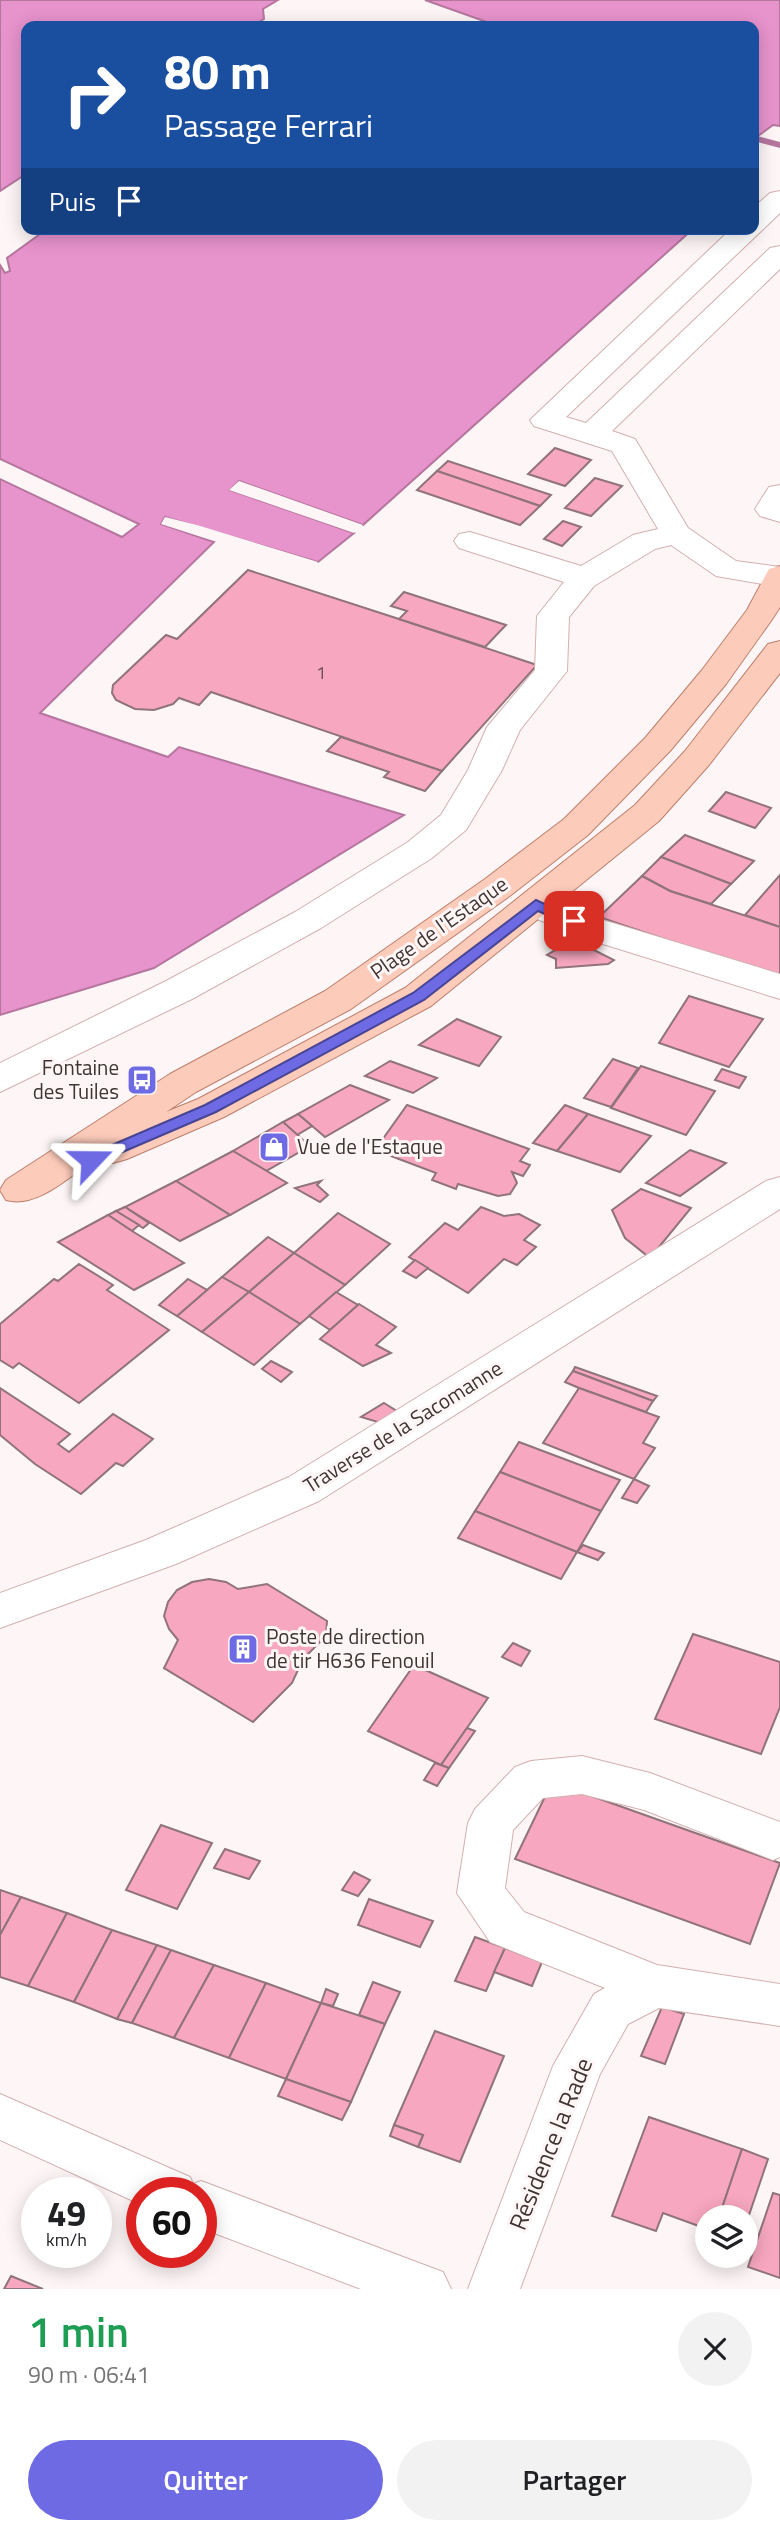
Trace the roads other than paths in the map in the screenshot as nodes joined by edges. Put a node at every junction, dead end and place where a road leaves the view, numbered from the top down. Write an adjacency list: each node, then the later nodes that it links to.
1 (759, 191): 2 (street)
2 (780, 199): 3 (street)
3 (759, 218)
4 (741, 235): 6 (street)
5 (780, 254): 6 (street)
6 (591, 434): 9 (street)
7 (780, 494): 8 (street)
8 (780, 513)
9 (676, 534): 11 (street); 12 (street)
10 (470, 541): 12 (street)
11 (780, 577): 14 (main road, Plage de l'Estaque)
12 (583, 579): 17 (street)
13 (780, 651): 15 (main road, Plage de l'Estaque)
14 (498, 887): 15 (main road); 19 (main road, Plage de l'Estaque)
15 (536, 905): 16 (street); 19 (main road, Plage de l'Estaque)
16 (780, 987)
17 (0, 1079)
18 (780, 1191): 20 (street, Traverse de la Sacomanne)
19 (10, 1194)
20 (0, 1611)
21 (773, 1840): 22 (street)
22 (655, 1986): 23 (street); 28 (street, Résidence la Rade)
23 (780, 2005)
24 (0, 2116): 25 (street)
25 (130, 2177)
26 (217, 2210): 27 (street)
27 (425, 2289)
28 (494, 2289)

